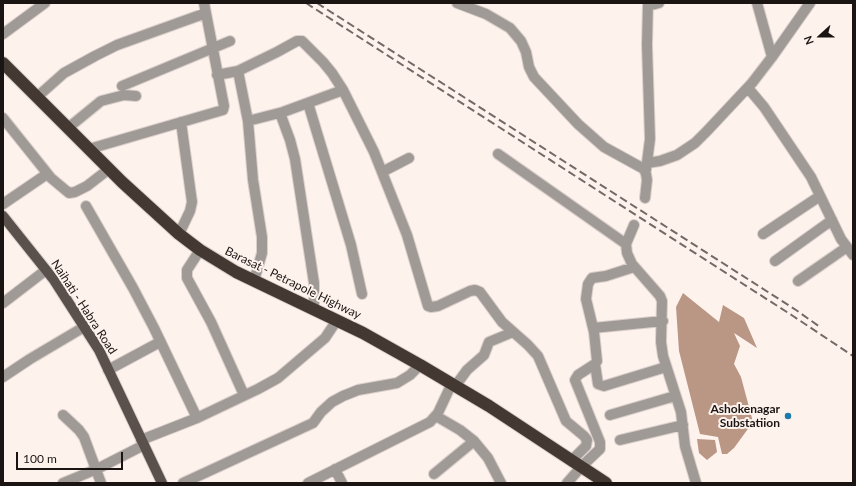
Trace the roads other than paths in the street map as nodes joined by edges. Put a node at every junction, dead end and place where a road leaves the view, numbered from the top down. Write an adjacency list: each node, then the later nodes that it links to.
1 (45, 3): 8 (street)
2 (457, 3): 33 (street)
3 (659, 3): 6 (street)
4 (757, 3): 11 (street)
5 (810, 3): 11 (street)
6 (648, 4): 29 (street)
7 (205, 8): 10 (street); 19 (street)
8 (3, 34)
9 (230, 41): 10 (street)
10 (213, 48): 14 (street); 15 (street)
11 (772, 57): 16 (street)
12 (3, 63): 19 (highway, Barasat - Petrapole Highway)
13 (238, 71): 14 (street); 17 (street); 23 (street)
14 (218, 75): 24 (street)
15 (122, 86)
16 (748, 88): 29 (street); 34 (street)
17 (343, 90): 20 (street); 31 (street)
18 (136, 96): 25 (street)
19 (37, 97): 25 (highway, Barasat - Petrapole Highway)
20 (308, 103): 21 (street); 51 (street)
21 (280, 113): 23 (street); 53 (street)
22 (3, 118): 32 (street)
23 (248, 120): 49 (street)
24 (181, 122): 26 (street); 41 (street)
25 (68, 128): 26 (highway, Barasat - Petrapole Highway)
26 (89, 149): 30 (highway, Barasat - Petrapole Highway)
27 (498, 154): 43 (street)
28 (409, 158): 31 (street)
29 (647, 163): 33 (street)
30 (109, 169): 32 (street); 41 (highway, Barasat - Petrapole Highway)
31 (382, 172): 58 (street)
32 (47, 174): 36 (street)
33 (646, 174): 35 (street)
34 (820, 196): 39 (street); 42 (street)
35 (645, 198)
36 (3, 204)
37 (86, 206): 59 (street)
38 (3, 216): 48 (main road, Naihati - Habra Road)
39 (832, 220): 45 (street); 46 (street)
40 (634, 226): 43 (street)
41 (179, 234): 44 (highway, Barasat - Petrapole Highway)
42 (763, 234)
43 (626, 244): 47 (street)
44 (200, 250): 49 (highway, Barasat - Petrapole Highway); 66 (street)
45 (850, 251): 50 (street)
46 (775, 261)
47 (634, 267): 55 (street); 57 (street)
48 (46, 270): 52 (street); 56 (main road, Naihati - Habra Road)
49 (254, 281): 53 (highway, Barasat - Petrapole Highway)
50 (798, 281)
51 (362, 294)
52 (3, 303)
53 (314, 309): 54 (highway, Barasat - Petrapole Highway)
54 (337, 320): 61 (highway, Barasat - Petrapole Highway); 66 (street)
55 (663, 321): 57 (street); 62 (street)
56 (84, 328): 63 (main road, Naihati - Habra Road); 64 (street)
57 (593, 328): 60 (street)
58 (513, 332): 65 (street); 76 (street)
59 (160, 342): 63 (street); 71 (street)
60 (596, 364): 62 (street); 76 (street)
61 (420, 365): 65 (highway, Barasat - Petrapole Highway); 83 (street)
62 (666, 367): 67 (street)
63 (108, 370): 75 (main road, Naihati - Habra Road)
64 (3, 377)
65 (454, 384): 70 (street); 76 (highway, Barasat - Petrapole Highway)
66 (244, 395): 71 (street)
67 (675, 396): 69 (street); 72 (street)
68 (63, 415): 78 (street)
69 (610, 415)
70 (436, 416): 74 (street); 77 (street)
71 (197, 418): 75 (street)
72 (683, 425): 73 (street); 89 (street)
73 (620, 440)
74 (474, 441): 79 (street); 86 (street)
75 (142, 442): 78 (street); 82 (main road, Naihati - Habra Road)
76 (577, 463): 87 (street); 88 (highway, Barasat - Petrapole Highway)
77 (336, 469): 84 (street); 85 (street)
78 (95, 470): 80 (street); 81 (street)
79 (434, 474)
80 (62, 483)
81 (101, 483)
82 (162, 483)
83 (183, 483)
84 (308, 483)
85 (342, 483)
86 (501, 483)
87 (567, 483)
88 (606, 483)
89 (696, 483)

